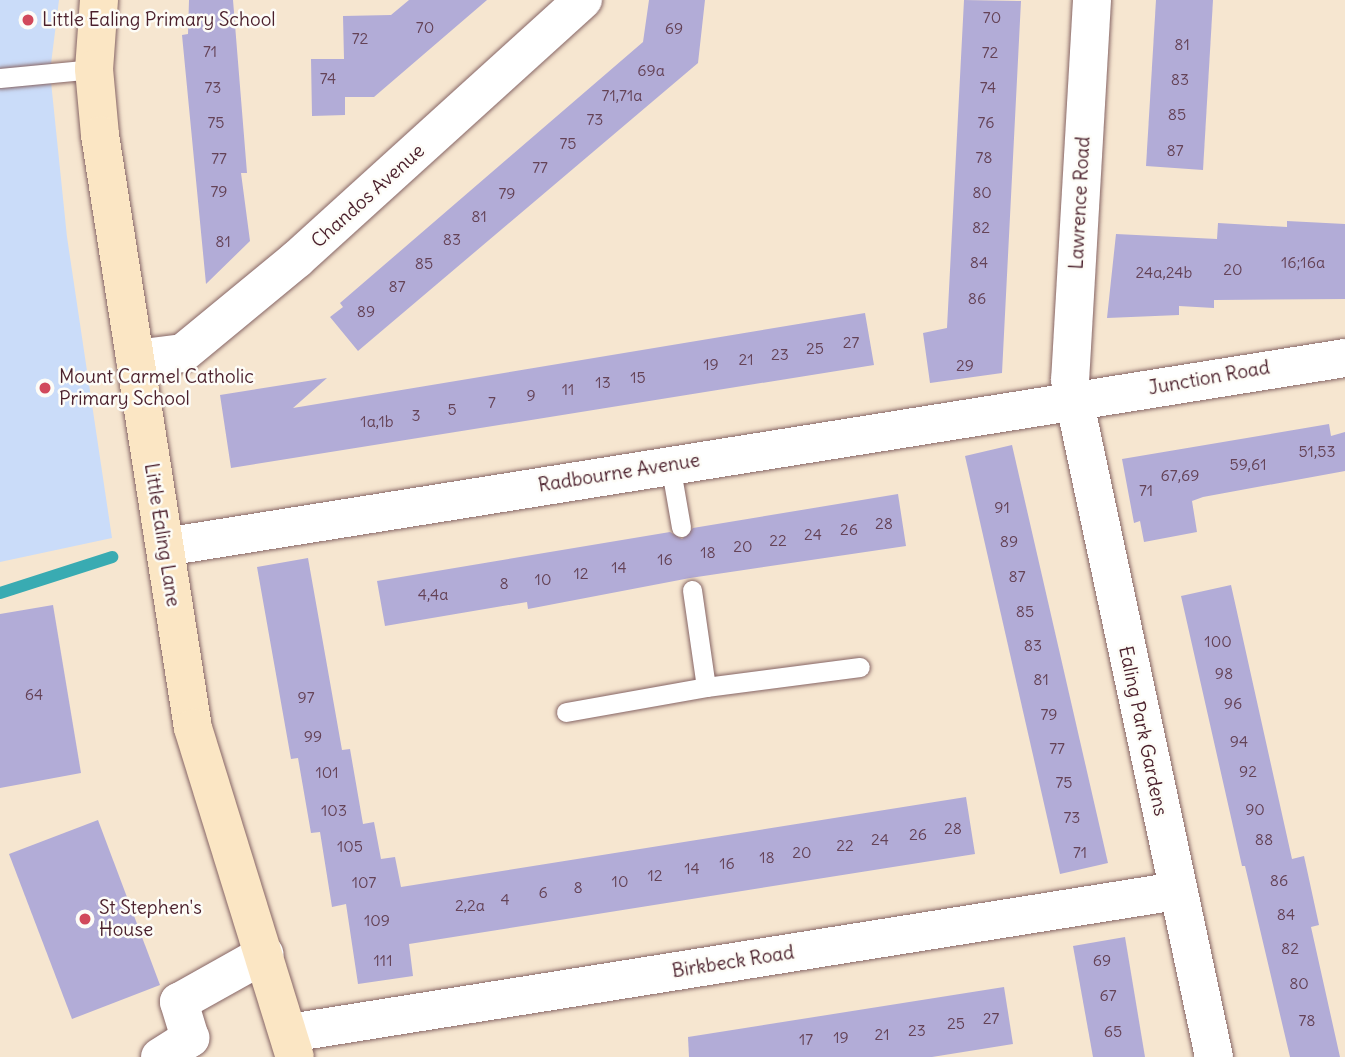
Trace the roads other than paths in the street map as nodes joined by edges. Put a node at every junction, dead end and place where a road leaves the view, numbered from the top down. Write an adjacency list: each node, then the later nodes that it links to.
1 (99, 0): 4 (main road, Little Ealing Lane)
2 (583, 0): 7 (street, Chandos Avenue)
3 (1092, 0): 8 (street, Lawrence Road)
4 (94, 69): 5 (lane); 7 (main road, Little Ealing Lane)
5 (0, 78)
6 (1345, 358): 8 (street, Junction Road)
7 (135, 359): 11 (main road, Little Ealing Lane)
8 (1073, 405): 9 (street, Radbourne Avenue); 16 (street, Ealing Park Gardens)
9 (670, 464): 10 (lane); 11 (street, Radbourne Avenue)
10 (681, 527)
11 (165, 548): 17 (main road, Little Ealing Lane)
12 (692, 590): 14 (lane)
13 (860, 667): 14 (lane)
14 (706, 687): 15 (lane)
15 (566, 712)
16 (1177, 891): 18 (street, Birkbeck Road); 20 (street, Ealing Park Gardens)
17 (265, 954): 18 (main road, Little Ealing Lane); 19 (street)
18 (292, 1045)
19 (160, 1057)
20 (1214, 1057)

